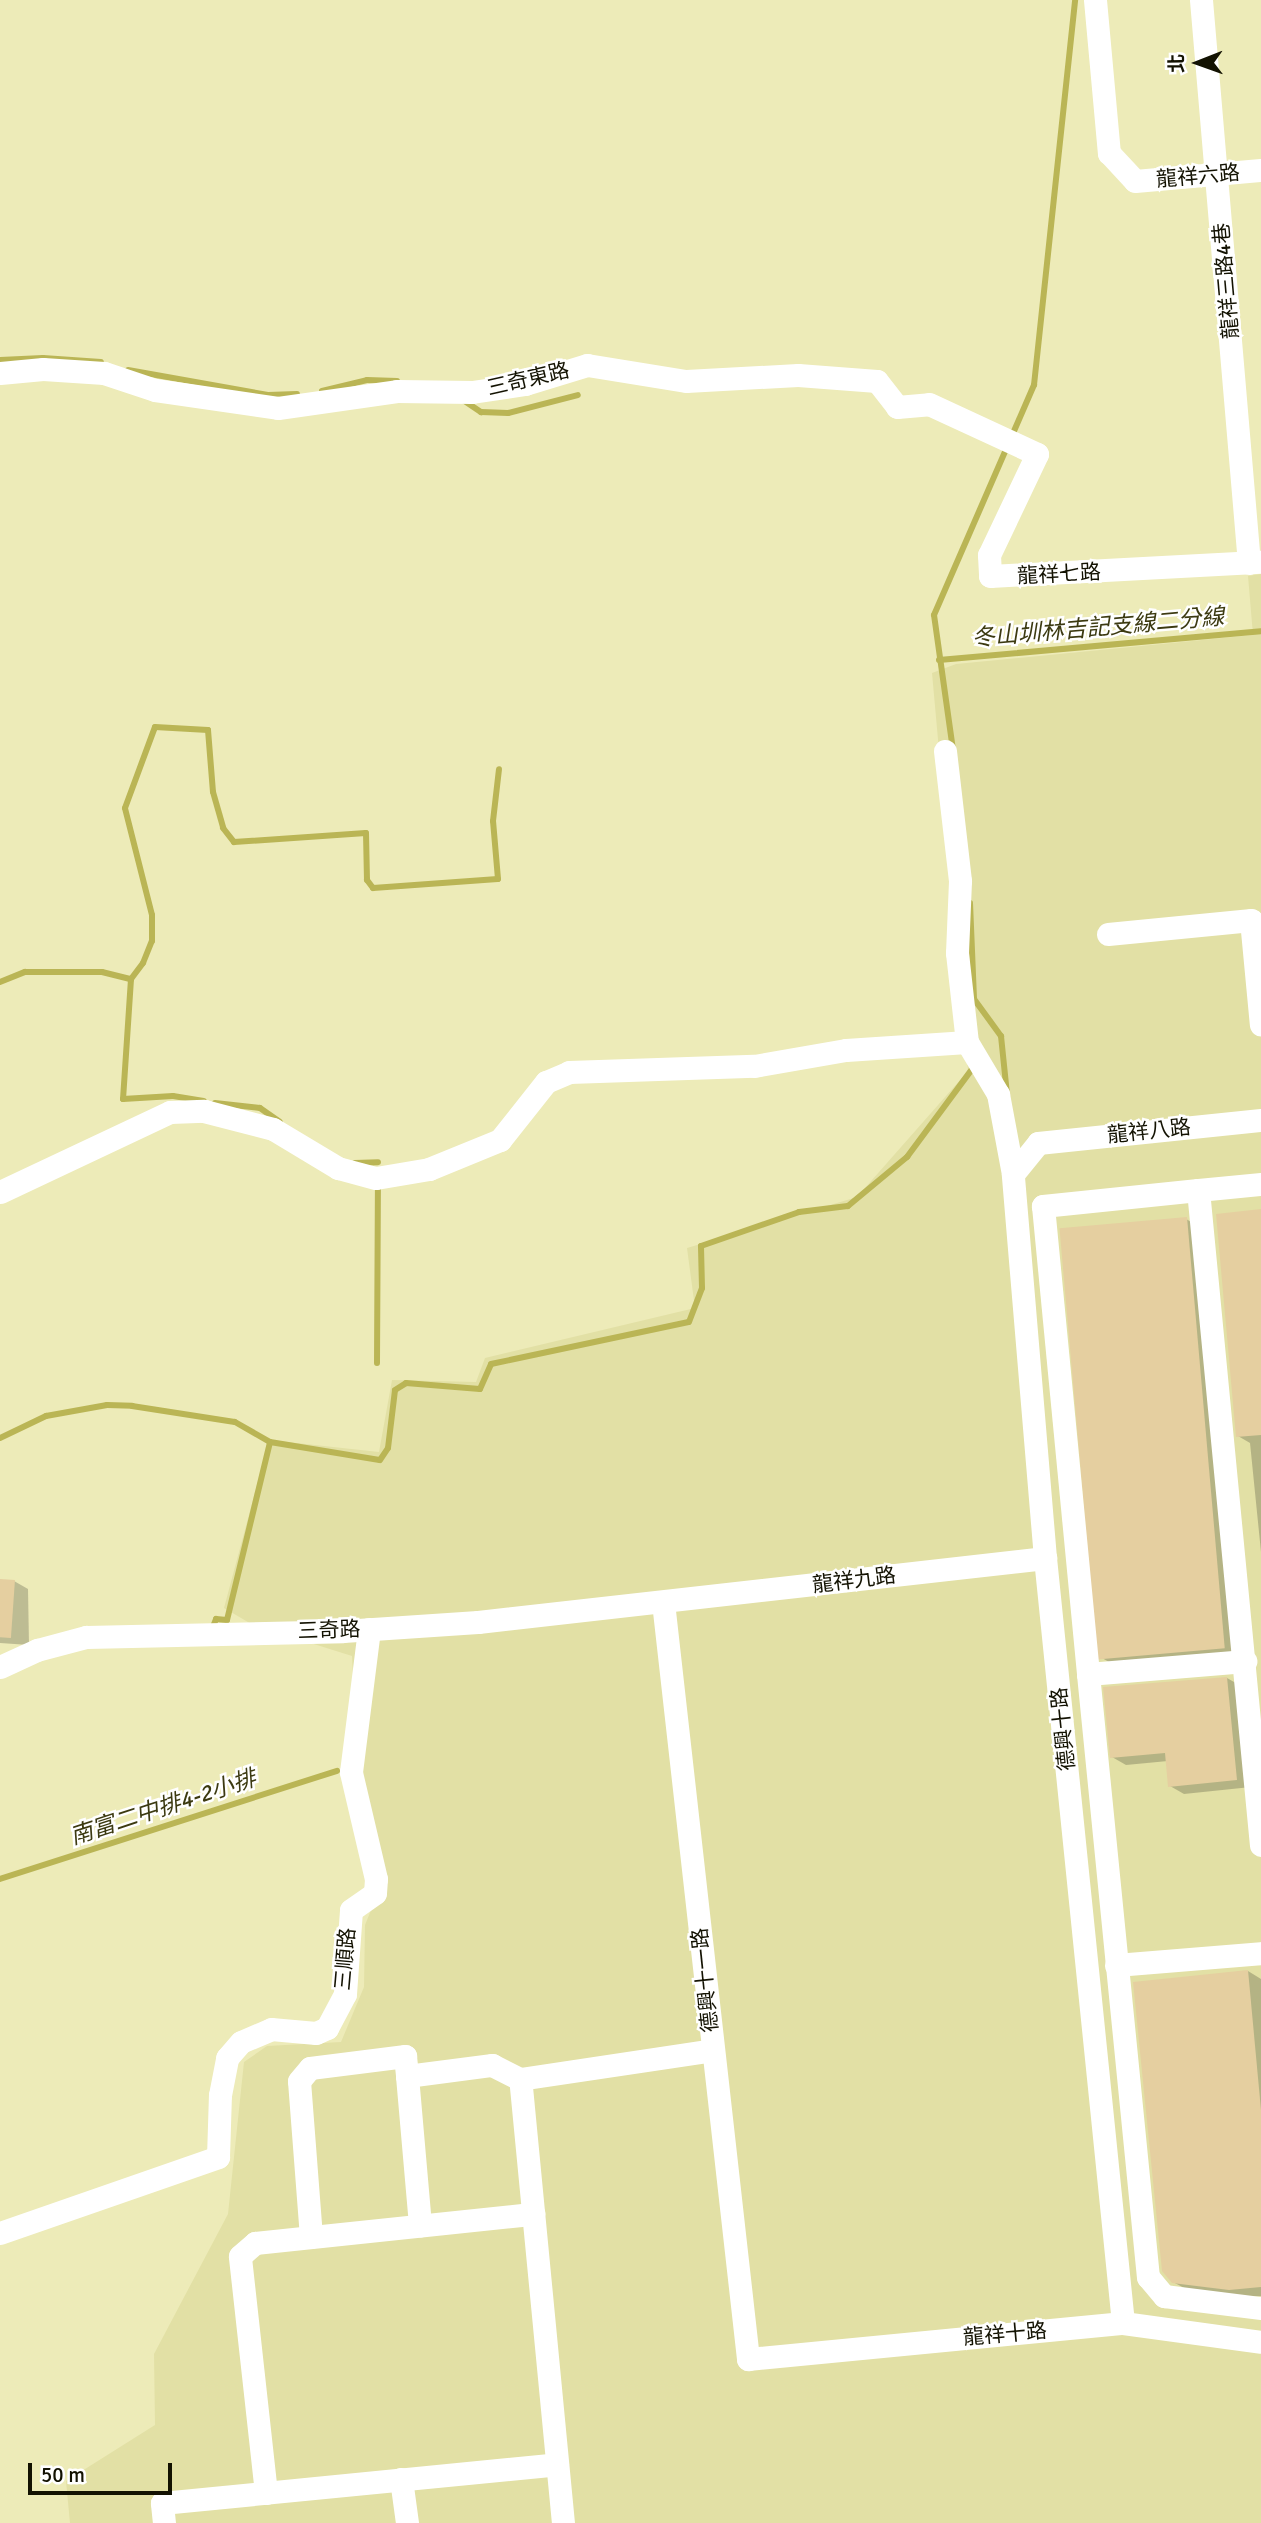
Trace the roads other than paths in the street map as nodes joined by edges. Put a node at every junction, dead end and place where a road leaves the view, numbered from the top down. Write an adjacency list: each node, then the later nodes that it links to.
1 (1095, 0): 4 (street, 龍祥六路)
2 (1201, 0): 4 (street, 龍祥三路4巷)
3 (1261, 170): 4 (street, 龍祥六路)
4 (1218, 174): 7 (street, 龍祥三路4巷)
5 (0, 373): 6 (street, 三奇東路)
6 (1037, 454): 7 (street, 龍祥七路)
7 (1255, 563)
8 (945, 751): 11 (street)
9 (1108, 934): 10 (street)
10 (1261, 1025)
11 (967, 1042): 13 (street, 德興十路); 16 (street)
12 (1261, 1120): 13 (street, 龍祥八路)
13 (1013, 1174): 17 (street, 德興十路)
14 (1261, 1184): 15 (street)
15 (1198, 1190): 20 (street); 22 (street)
16 (0, 1192)
17 (1045, 1558): 18 (street, 龍祥九路); 34 (street, 德興十路)
18 (663, 1602): 19 (street, 三奇路); 26 (street, 德興十一路)
19 (369, 1629): 21 (street, 三奇路); 31 (street, 三順路)
20 (1245, 1661): 22 (street); 23 (street)
21 (0, 1667)
22 (1088, 1674): 25 (street)
23 (1261, 1845)
24 (1261, 1953): 25 (street)
25 (1116, 1965): 33 (street)
26 (713, 2050): 28 (street); 36 (street, 德興十一路)
27 (407, 2076): 28 (street); 30 (street); 32 (street)
28 (520, 2078): 29 (street)
29 (533, 2214): 30 (street); 37 (street)
30 (420, 2225): 32 (street)
31 (0, 2233)
32 (311, 2237): 39 (street)
33 (1261, 2308)
34 (1123, 2323): 35 (street, 龍祥十路); 36 (street, 龍祥十路)
35 (1261, 2342)
36 (748, 2359)
37 (557, 2464): 38 (street); 42 (street)
38 (401, 2479): 39 (street); 41 (street)
39 (266, 2493): 40 (street)
40 (164, 2523)
41 (407, 2523)
42 (563, 2523)

